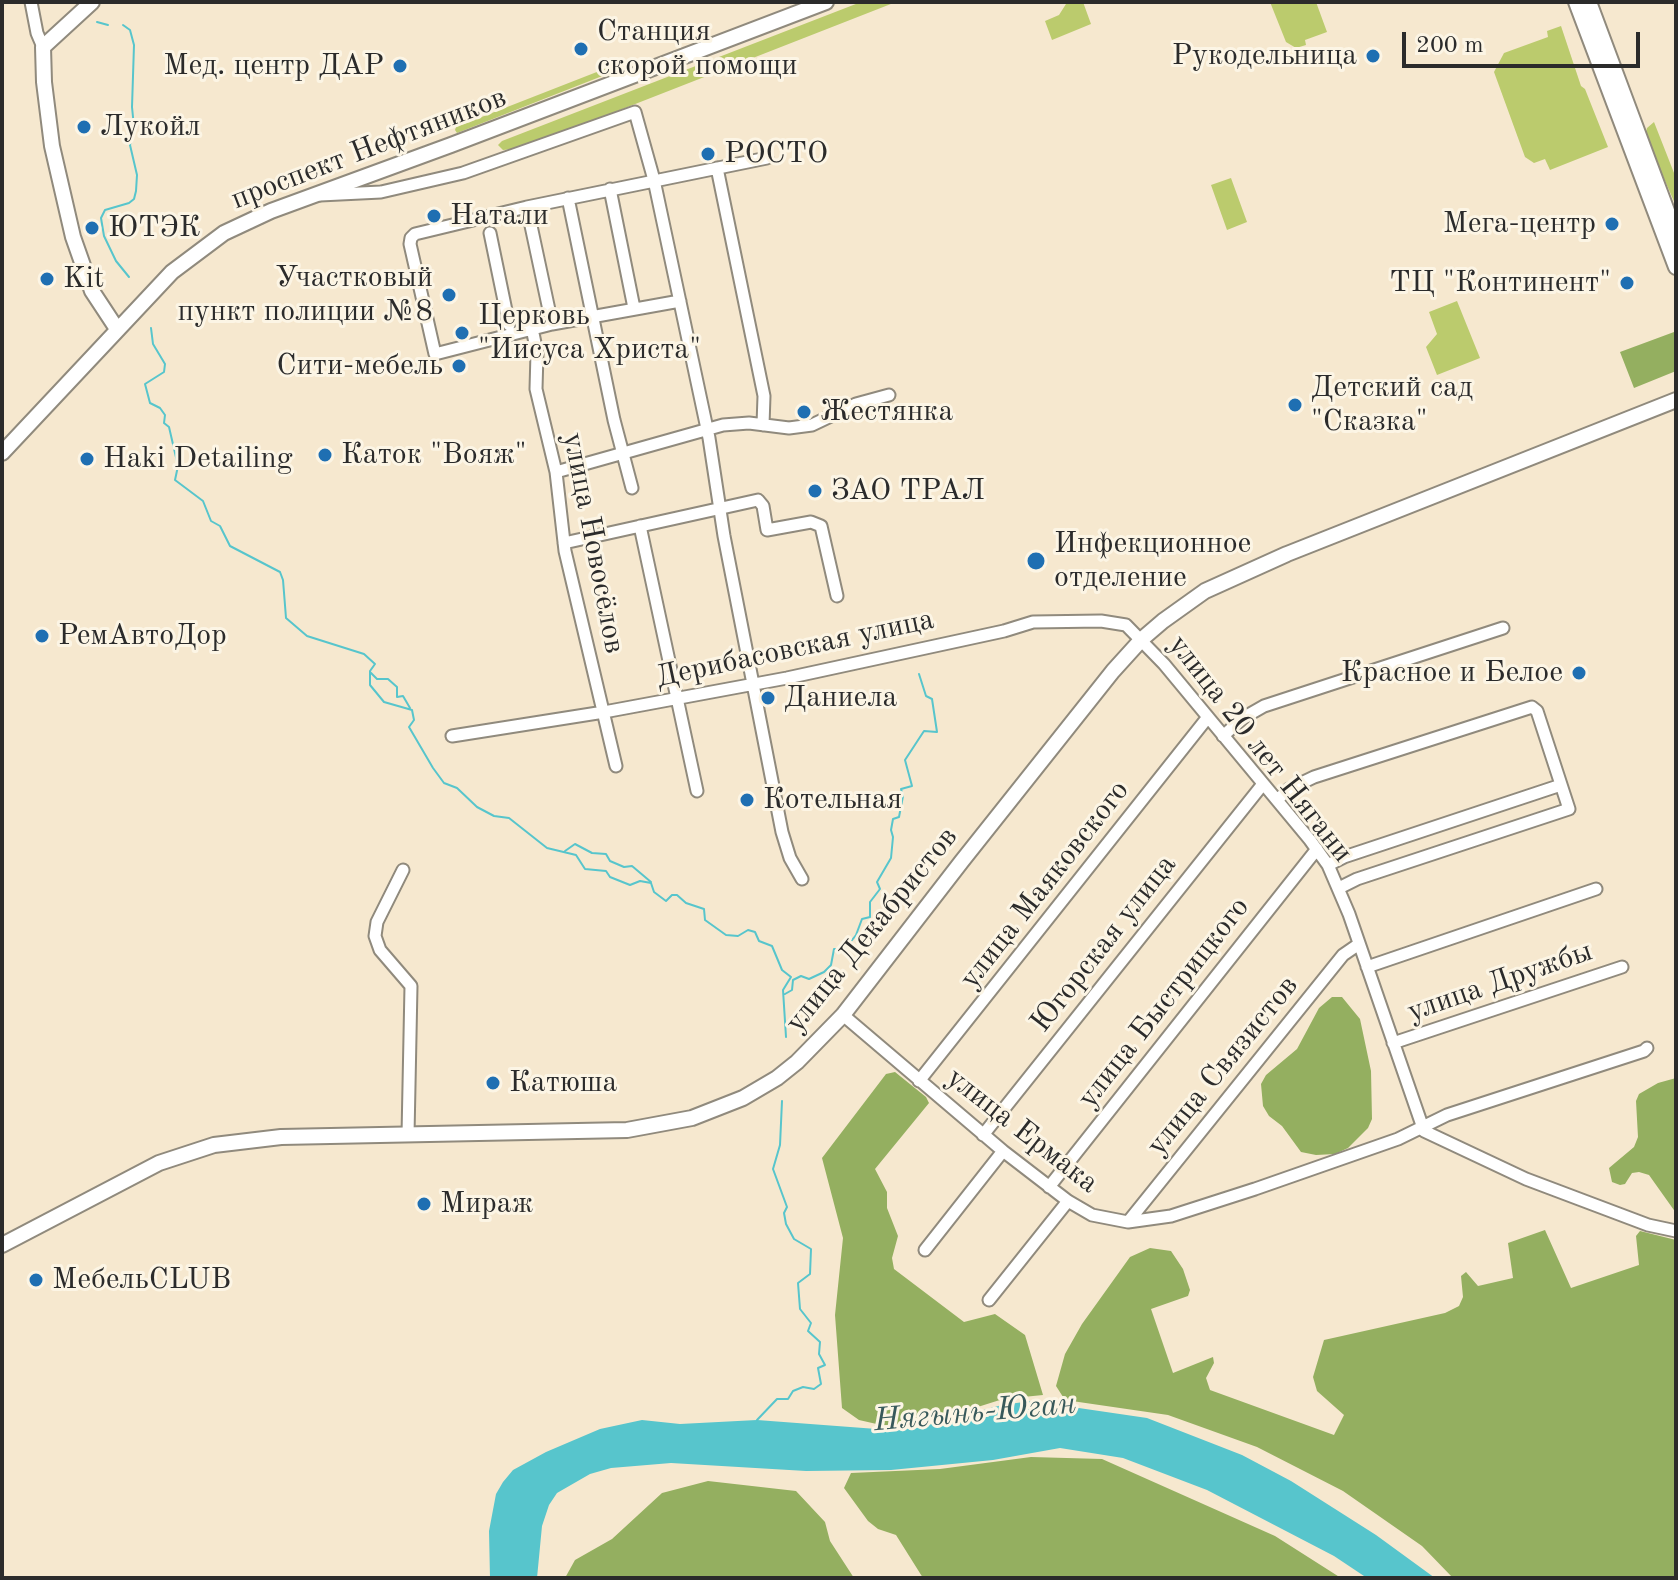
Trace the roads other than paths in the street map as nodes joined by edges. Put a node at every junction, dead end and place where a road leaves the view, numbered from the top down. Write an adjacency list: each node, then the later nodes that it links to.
1 (31, 2): 6 (street)
2 (92, 2): 6 (main road)
3 (826, 2): 9 (main road, проспект Нефтяников)
4 (1576, 2): 7 (main road)
5 (1589, 2): 7 (main road)
6 (43, 47): 26 (main road)
7 (1637, 148): 18 (main road); 19 (main road)
8 (767, 158): 10 (street)
9 (390, 168): 12 (street); 14 (main road, проспект Нефтяников)
10 (717, 168): 11 (street); 29 (street)
11 (654, 180): 12 (street); 13 (street); 20 (street)
12 (400, 189): 14 (street)
13 (610, 189): 15 (street); 21 (street)
14 (317, 195): 26 (main road, проспект Нефтяников)
15 (568, 198): 16 (street); 22 (street)
16 (527, 207): 23 (street); 25 (street)
17 (490, 233): 24 (street)
18 (1676, 235)
19 (1676, 267)
20 (680, 301): 21 (street); 30 (street)
21 (634, 308): 22 (street)
22 (593, 316): 23 (street); 32 (street)
23 (552, 324): 25 (street)
24 (509, 325)
25 (532, 328): 33 (street, улица Новосёлов)
26 (117, 329): 31 (main road, проспект Нефтяников)
27 (889, 395): 29 (street)
28 (1676, 400): 40 (main road, улица Декабристов)
29 (763, 425): 30 (street)
30 (707, 429): 32 (street); 35 (street)
31 (2, 453)
32 (624, 455): 33 (street); 34 (street)
33 (556, 472): 37 (street, улица Новосёлов)
34 (632, 488)
35 (720, 507): 36 (street); 38 (street); 41 (street)
36 (640, 526): 37 (street); 42 (street)
37 (564, 543): 43 (street, улица Новосёлов)
38 (837, 596)
39 (1503, 628): 46 (street)
40 (1142, 639): 41 (street, Дерибасовская улица); 44 (street, улица 20 лет Нягани); 61 (main road, улица Декабристов)
41 (754, 683): 42 (street, Дерибасовская улица); 55 (street)
42 (678, 698): 43 (street, Дерибасовская улица); 50 (street)
43 (604, 712): 45 (street, Дерибасовская улица); 47 (street, улица Новосёлов)
44 (1208, 717): 46 (street, улица 20 лет Нягани); 64 (street, улица Маяковского)
45 (452, 736)
46 (1223, 736): 48 (street, улица 20 лет Нягани)
47 (616, 766)
48 (1263, 784): 51 (street, улица 20 лет Нягани); 67 (street, Югорская улица)
49 (1561, 785): 51 (street); 53 (street); 56 (street)
50 (697, 791)
51 (1277, 800): 52 (street, улица 20 лет Нягани)
52 (1317, 849): 53 (street, улица 20 лет Нягани); 69 (street, улица Быстрицкого)
53 (1328, 865): 56 (street, улица 20 лет Нягани)
54 (403, 870): 66 (street)
55 (802, 879)
56 (1339, 888): 58 (street, улица 20 лет Нягани)
57 (1596, 889): 59 (street)
58 (1359, 944): 59 (street, улица 20 лет Нягани); 71 (street, улица Связистов)
59 (1367, 967): 62 (street, улица 20 лет Нягани)
60 (1622, 967): 62 (street, улица Дружбы)
61 (843, 1015): 64 (street, улица Ермака); 66 (main road, улица Декабристов)
62 (1393, 1043): 65 (street, улица 20 лет Нягани)
63 (1647, 1048): 65 (street, улица Ермака)
64 (919, 1081): 67 (street, улица Ермака)
65 (1421, 1127): 71 (street, улица Ермака); 72 (street)
66 (408, 1135): 73 (main road, улица Декабристов)
67 (983, 1135): 68 (street, улица Ермака)
68 (1003, 1151): 69 (street, улица Ермака); 74 (street)
69 (1049, 1187): 70 (street, улица Ермака)
70 (1068, 1201): 71 (street, улица Ермака); 75 (street)
71 (1128, 1222)
72 (1676, 1231)
73 (2, 1245)
74 (925, 1250)
75 (989, 1300)

